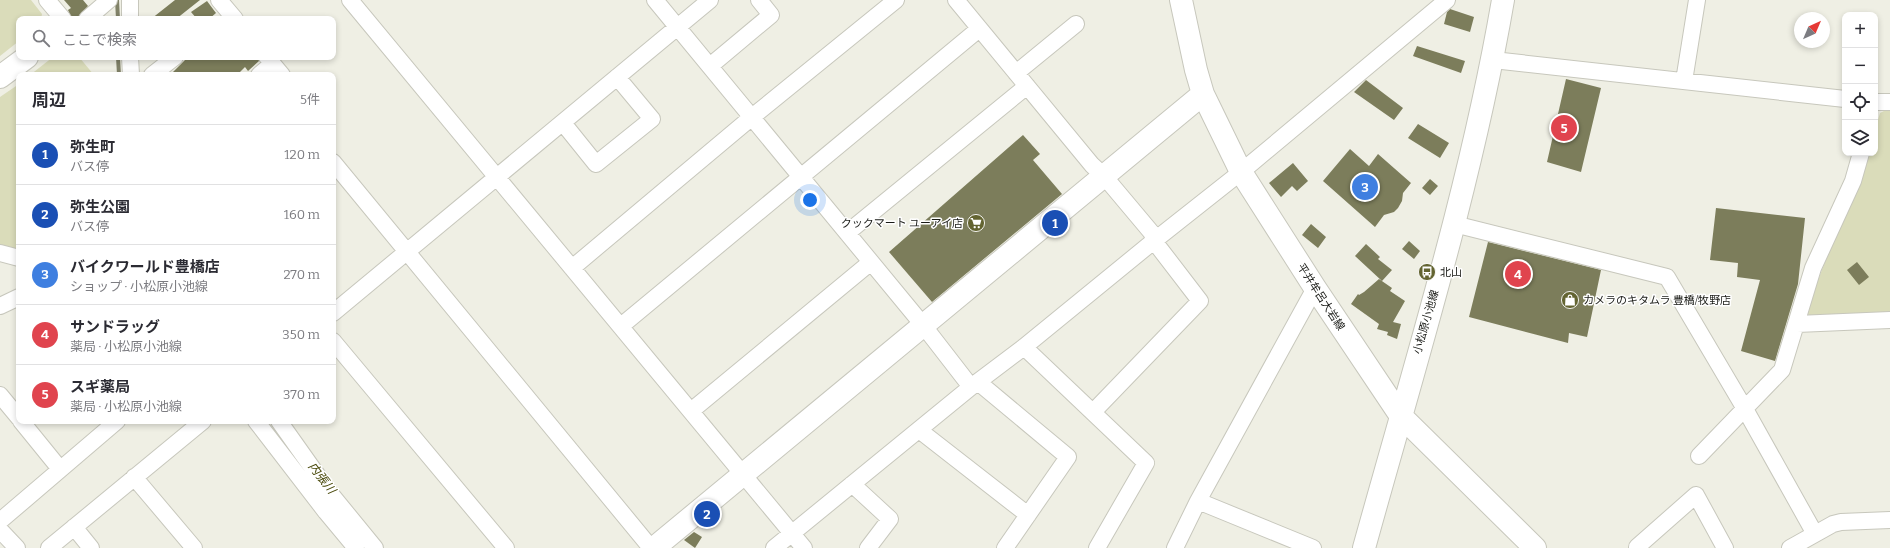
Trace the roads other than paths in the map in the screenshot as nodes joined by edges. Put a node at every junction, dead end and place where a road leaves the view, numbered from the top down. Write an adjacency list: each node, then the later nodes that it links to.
1 (47, 0): 15 (street)
2 (109, 0): 16 (street)
3 (130, 0): 17 (street)
4 (219, 0): 18 (street)
5 (351, 0): 47 (street)
6 (655, 0): 20 (street)
7 (710, 0): 20 (street)
8 (759, 0): 27 (street)
9 (896, 0): 40 (street)
10 (956, 0): 21 (street)
11 (1447, 0): 44 (street)
12 (1503, 0): 25 (main road, 小松原小池線)
13 (1697, 0): 34 (street)
14 (1183, 1): 36 (main road, 平井牟呂大岩線)
15 (60, 16)
16 (90, 16)
17 (130, 16)
18 (229, 16)
19 (1076, 24): 31 (street)
20 (677, 27): 27 (street); 33 (street)
21 (979, 29): 31 (street); 45 (street)
22 (23, 60): 32 (main road)
23 (130, 60): 28 (street)
24 (171, 60): 29 (street)
25 (1493, 60): 34 (street); 48 (main road, 小松原小池線)
26 (274, 65): 30 (street)
27 (710, 66): 40 (street)
28 (130, 72)
29 (156, 72)
30 (264, 72)
31 (1016, 73): 35 (street)
32 (0, 77)
33 (617, 77): 41 (street); 41 (street)
34 (1684, 81): 37 (street)
35 (1027, 86): 46 (street); 49 (street)
36 (1203, 94): 44 (main road, 平井牟呂大岩線); 46 (main road)
37 (1842, 99)
38 (1878, 102): 39 (street)
39 (1890, 102)
40 (752, 117): 45 (street); 55 (street)
41 (563, 122): 47 (street)
42 (1860, 156): 61 (street)
43 (336, 166): 51 (street)
44 (1241, 172): 50 (street); 56 (main road, 平井牟呂大岩線)
45 (800, 176): 49 (street); 63 (street)
46 (1104, 176): 50 (street); 62 (main road)
47 (496, 178): 51 (street); 55 (street)
48 (1454, 224): 68 (street); 72 (main road, 小松原小池線)
49 (847, 234): 54 (street)
50 (1155, 240): 65 (street); 70 (street)
51 (406, 252): 59 (street); 91 (street)
52 (0, 253): 53 (street)
53 (16, 257)
54 (871, 262): 62 (street); 69 (street)
55 (572, 268): 63 (street)
56 (1315, 288): 72 (main road, 平井牟呂大岩線); 84 (street)
57 (16, 298): 58 (street)
58 (0, 306)
59 (336, 310)
60 (1890, 320): 61 (street)
61 (1797, 324): 68 (street)
62 (923, 325): 66 (street); 81 (main road)
63 (621, 326): 69 (street)
64 (336, 345): 98 (street)
65 (1024, 347): 66 (street); 70 (street)
66 (975, 384): 78 (street); 85 (street)
67 (0, 395): 71 (street)
68 (1745, 409): 79 (street); 90 (street)
69 (691, 411): 81 (street)
70 (1093, 412): 103 (street)
71 (16, 414)
72 (1400, 415): 106 (main road, 小松原小池線); 107 (main road, 平井牟呂大岩線)
73 (23, 424): 80 (street)
74 (114, 424): 80 (street)
75 (199, 424): 82 (street)
76 (258, 424): 96 (street)
77 (281, 424): 97 (street)
78 (919, 430): 83 (street); 85 (street)
79 (1699, 456)
80 (60, 470): 86 (street)
81 (743, 474): 89 (street); 91 (main road)
82 (134, 477): 88 (street); 95 (street)
83 (852, 484): 89 (street); 101 (street)
84 (1198, 501): 104 (street); 105 (street)
85 (1028, 515): 102 (street)
86 (1, 520): 92 (street)
87 (1890, 520): 90 (street)
88 (74, 527): 93 (street); 94 (street)
89 (791, 534): 99 (street); 100 (street)
90 (1815, 534): 110 (street)
91 (659, 547)
92 (17, 548)
93 (49, 548)
94 (91, 548)
95 (194, 548)
96 (356, 548)
97 (375, 548)
98 (506, 548)
99 (774, 548)
100 (804, 548)
101 (868, 548)
102 (1005, 548)
103 (1097, 548)
104 (1175, 548)
105 (1313, 548)
106 (1364, 548)
107 (1535, 548)
108 (1637, 548): 109 (street)
109 (1725, 548)
110 (1790, 548)

